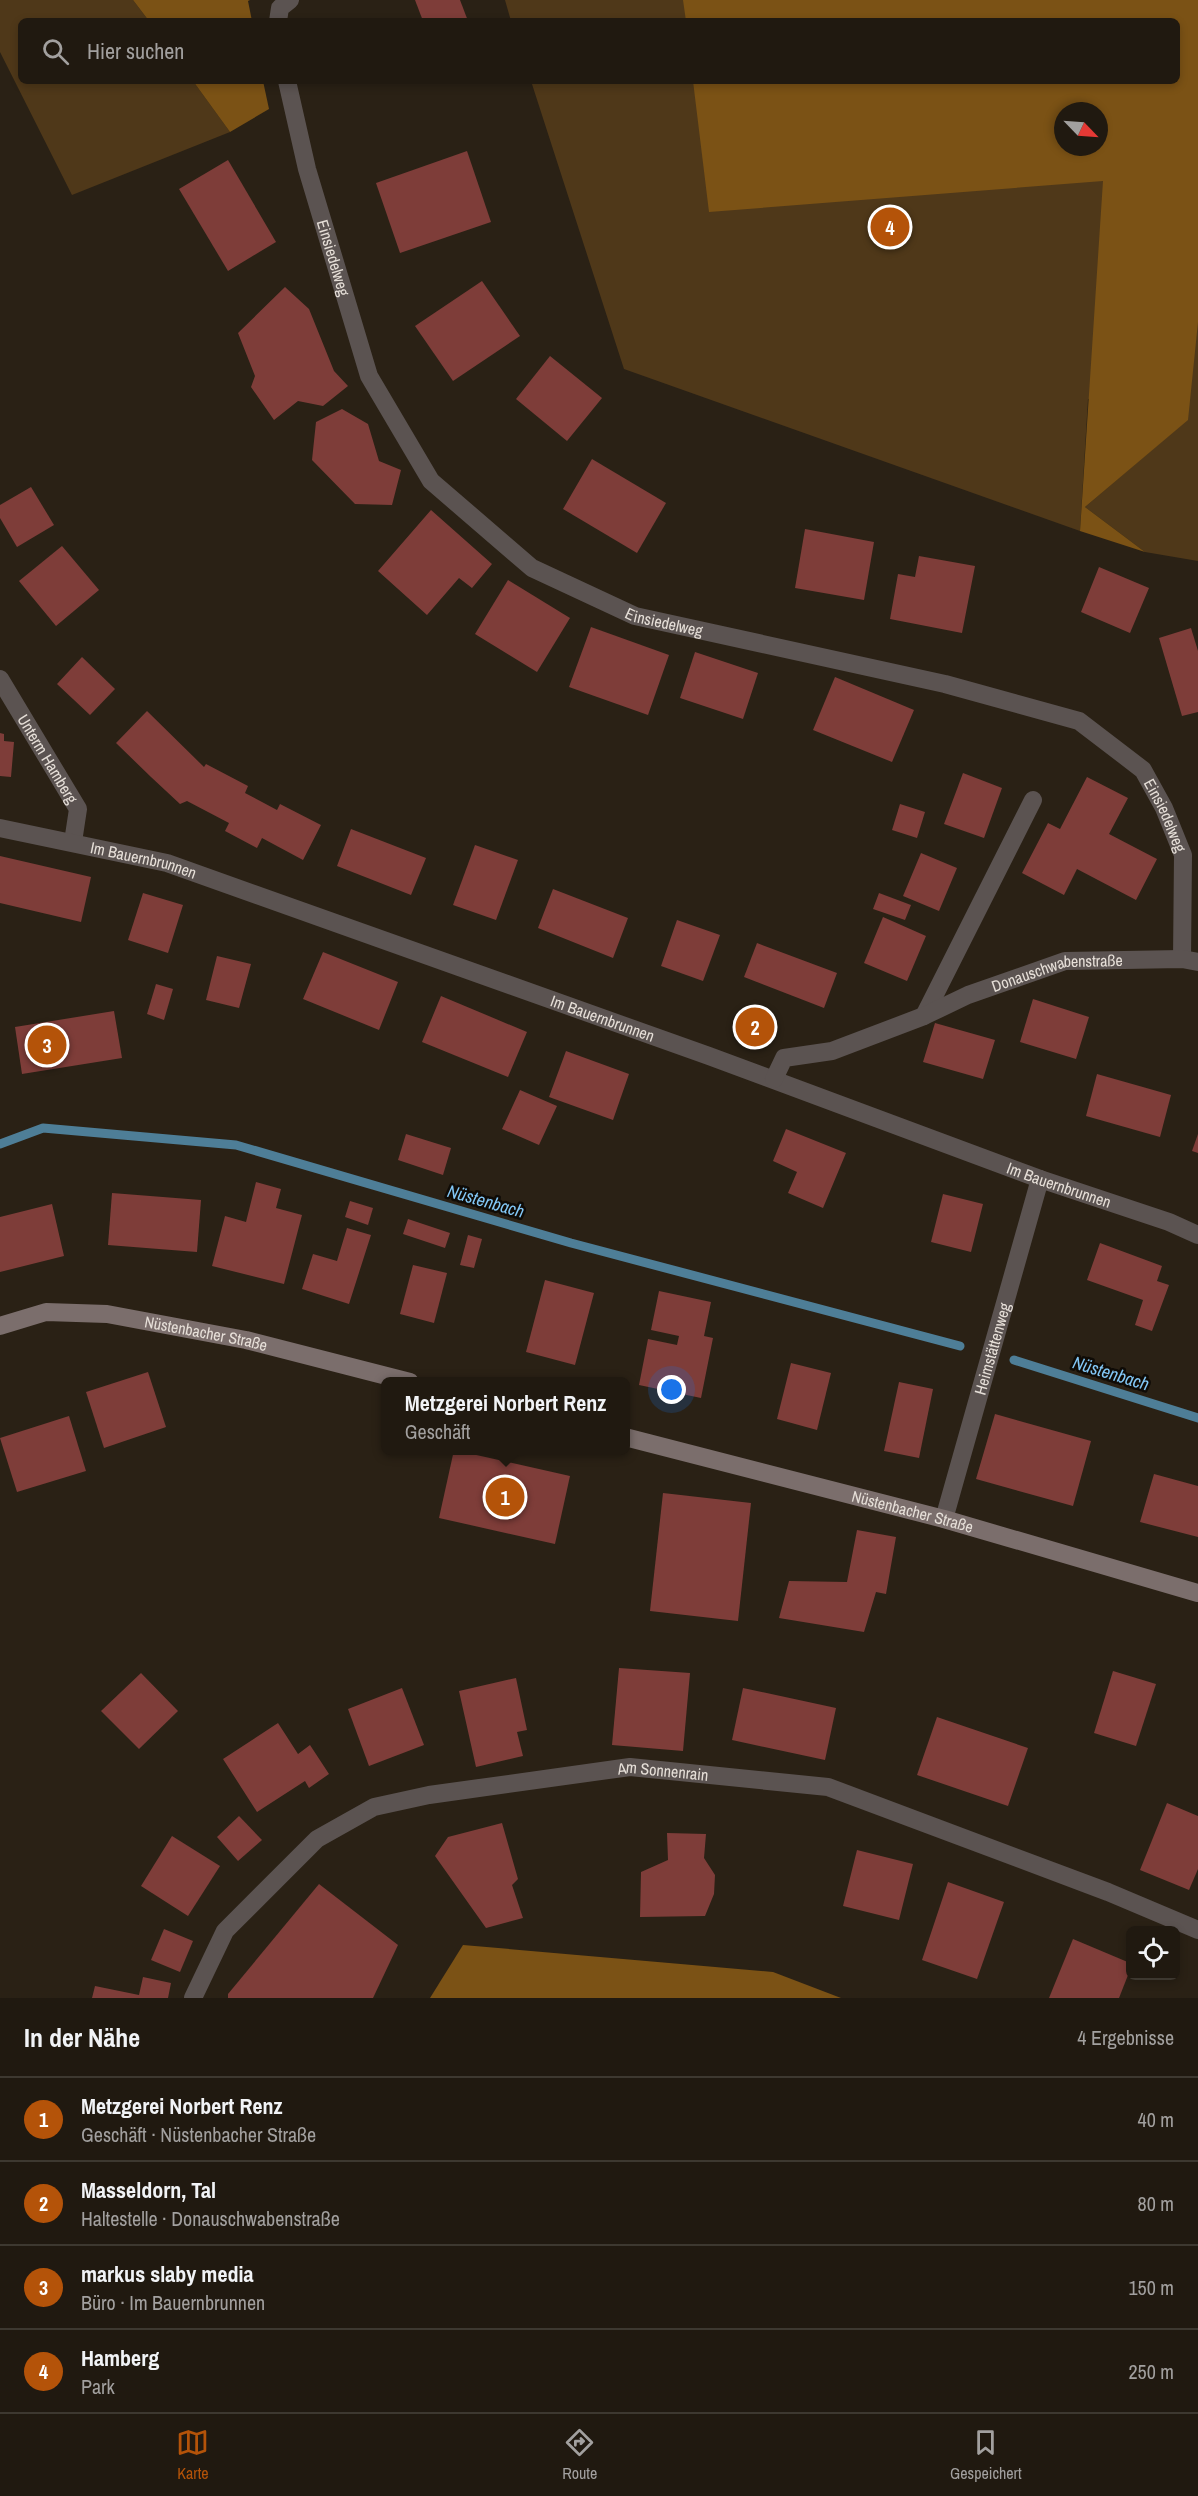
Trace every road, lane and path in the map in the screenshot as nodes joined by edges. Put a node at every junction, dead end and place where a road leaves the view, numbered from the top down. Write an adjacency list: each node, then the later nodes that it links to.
1 (290, 0): 2 (street)
2 (278, 18)
3 (288, 84): 8 (street, Einsiedelweg)
4 (0, 679): 7 (street, Unterm Hamberg)
5 (1033, 800): 9 (street)
6 (0, 828): 7 (street, Im Bauernbrunnen)
7 (73, 842): 10 (street, Im Bauernbrunnen)
8 (1190, 961): 9 (street, Donauschwabenstraße)
9 (924, 1016): 10 (street, Donauschwabenstraße)
10 (774, 1079): 11 (street, Im Bauernbrunnen)
11 (1040, 1179): 12 (street, Im Bauernbrunnen); 16 (street, Heimstättenweg)
12 (1198, 1234)
13 (0, 1326): 14 (main road, Nüstenbacher Straße)
14 (390, 1377)
15 (630, 1438): 16 (main road, Nüstenbacher Straße)
16 (944, 1519): 17 (main road, Nüstenbacher Straße)
17 (1198, 1593)
18 (1198, 1930): 19 (street, Am Sonnenrain)
19 (193, 1998)

